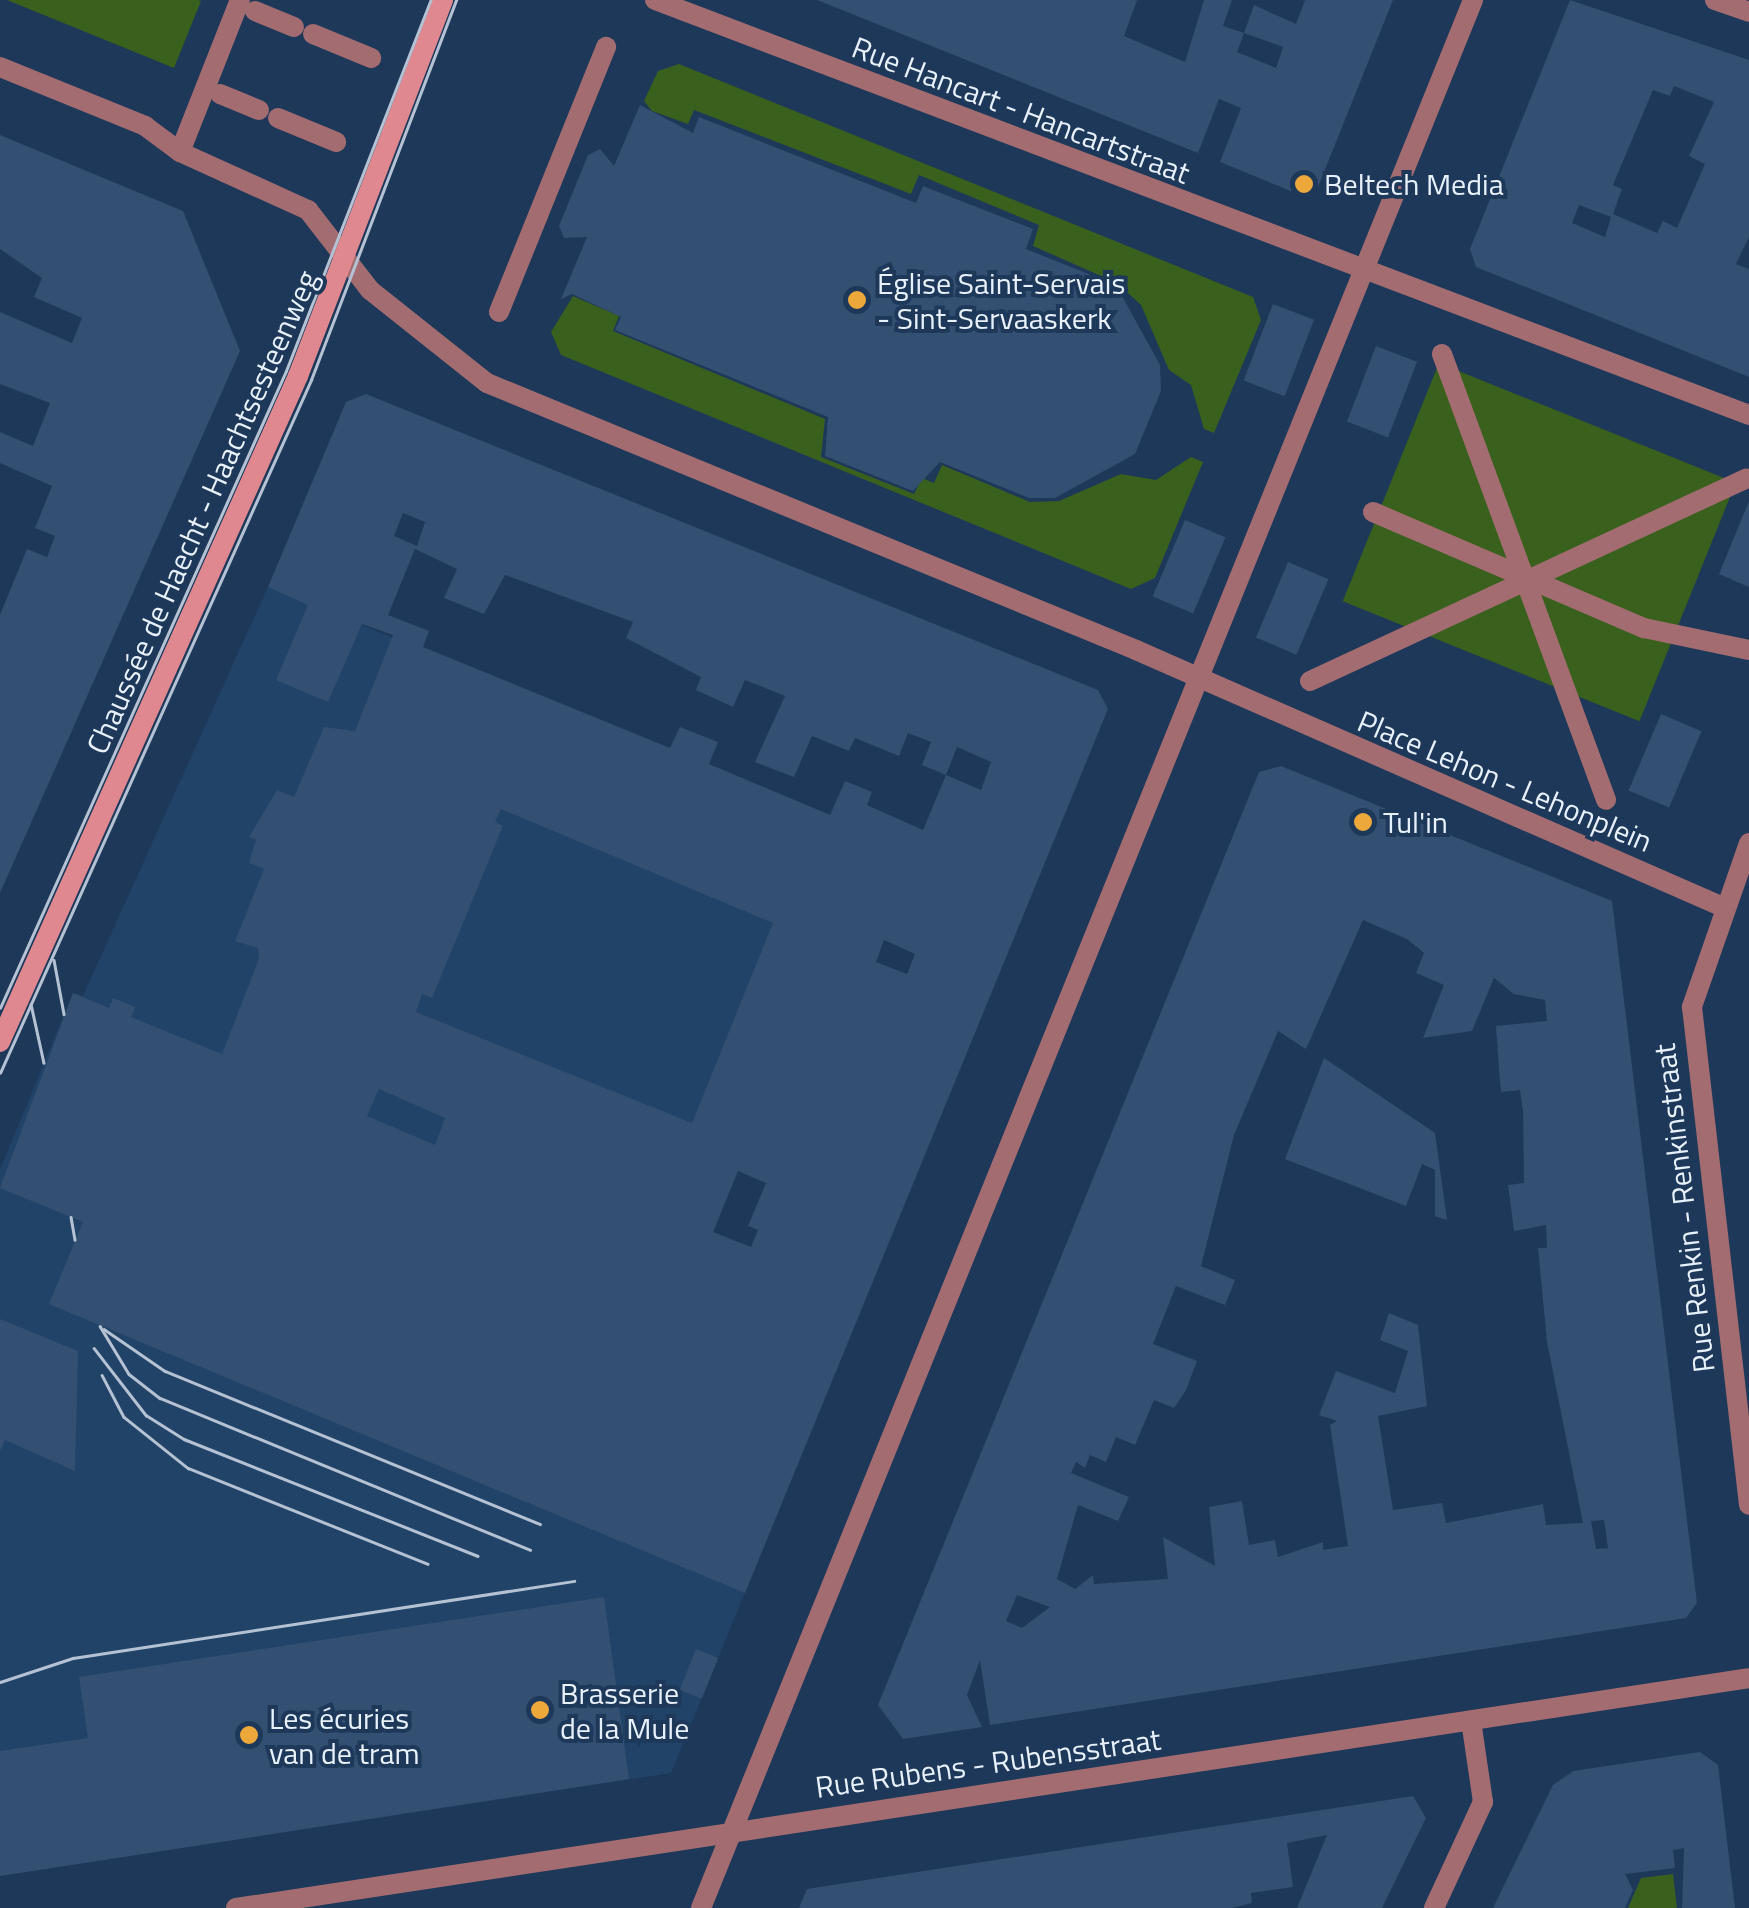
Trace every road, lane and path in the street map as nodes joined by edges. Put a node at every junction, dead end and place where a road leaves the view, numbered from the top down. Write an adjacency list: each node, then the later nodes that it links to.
1 (443, 0): 13 (street, Chaussée de Haecht - Haachtsesteenweg)
2 (655, 0): 14 (street, Rue Hancart - Hancartstraat)
3 (1473, 0): 14 (street)
4 (1714, 0): 6 (street)
5 (248, 5): 8 (street); 12 (street)
6 (1749, 12)
7 (606, 47): 15 (street)
8 (371, 58)
9 (0, 67): 12 (street, Place Lehon - Lehonplein)
10 (220, 94): 11 (street)
11 (336, 142)
12 (180, 152): 13 (street, Place Lehon - Lehonplein)
13 (345, 258): 22 (street, Place Lehon - Lehonplein); 27 (street, Chaussée de Haecht - Haachtsesteenweg)
14 (1367, 274): 17 (street); 22 (street)
15 (499, 312)
16 (1442, 354): 20 (street)
17 (1749, 415)
18 (1746, 479): 20 (street)
19 (1373, 512): 20 (street)
20 (1526, 578): 21 (street); 23 (street); 24 (street)
21 (1749, 650)
22 (1198, 679): 26 (street, Place Lehon - Lehonplein); 31 (street)
23 (1310, 681)
24 (1606, 800)
25 (1749, 843): 26 (street)
26 (1725, 908): 28 (street, Rue Renkin - Renkinstraat)
27 (0, 1042)
28 (1749, 1505)
29 (1749, 1678): 30 (street, Rue Rubens - Rubensstraat)
30 (1471, 1721): 31 (street, Rue Rubens - Rubensstraat); 34 (street)
31 (734, 1833): 32 (street, Rue Rubens - Rubensstraat); 33 (street)
32 (236, 1908)
33 (701, 1908)
34 (1434, 1908)

